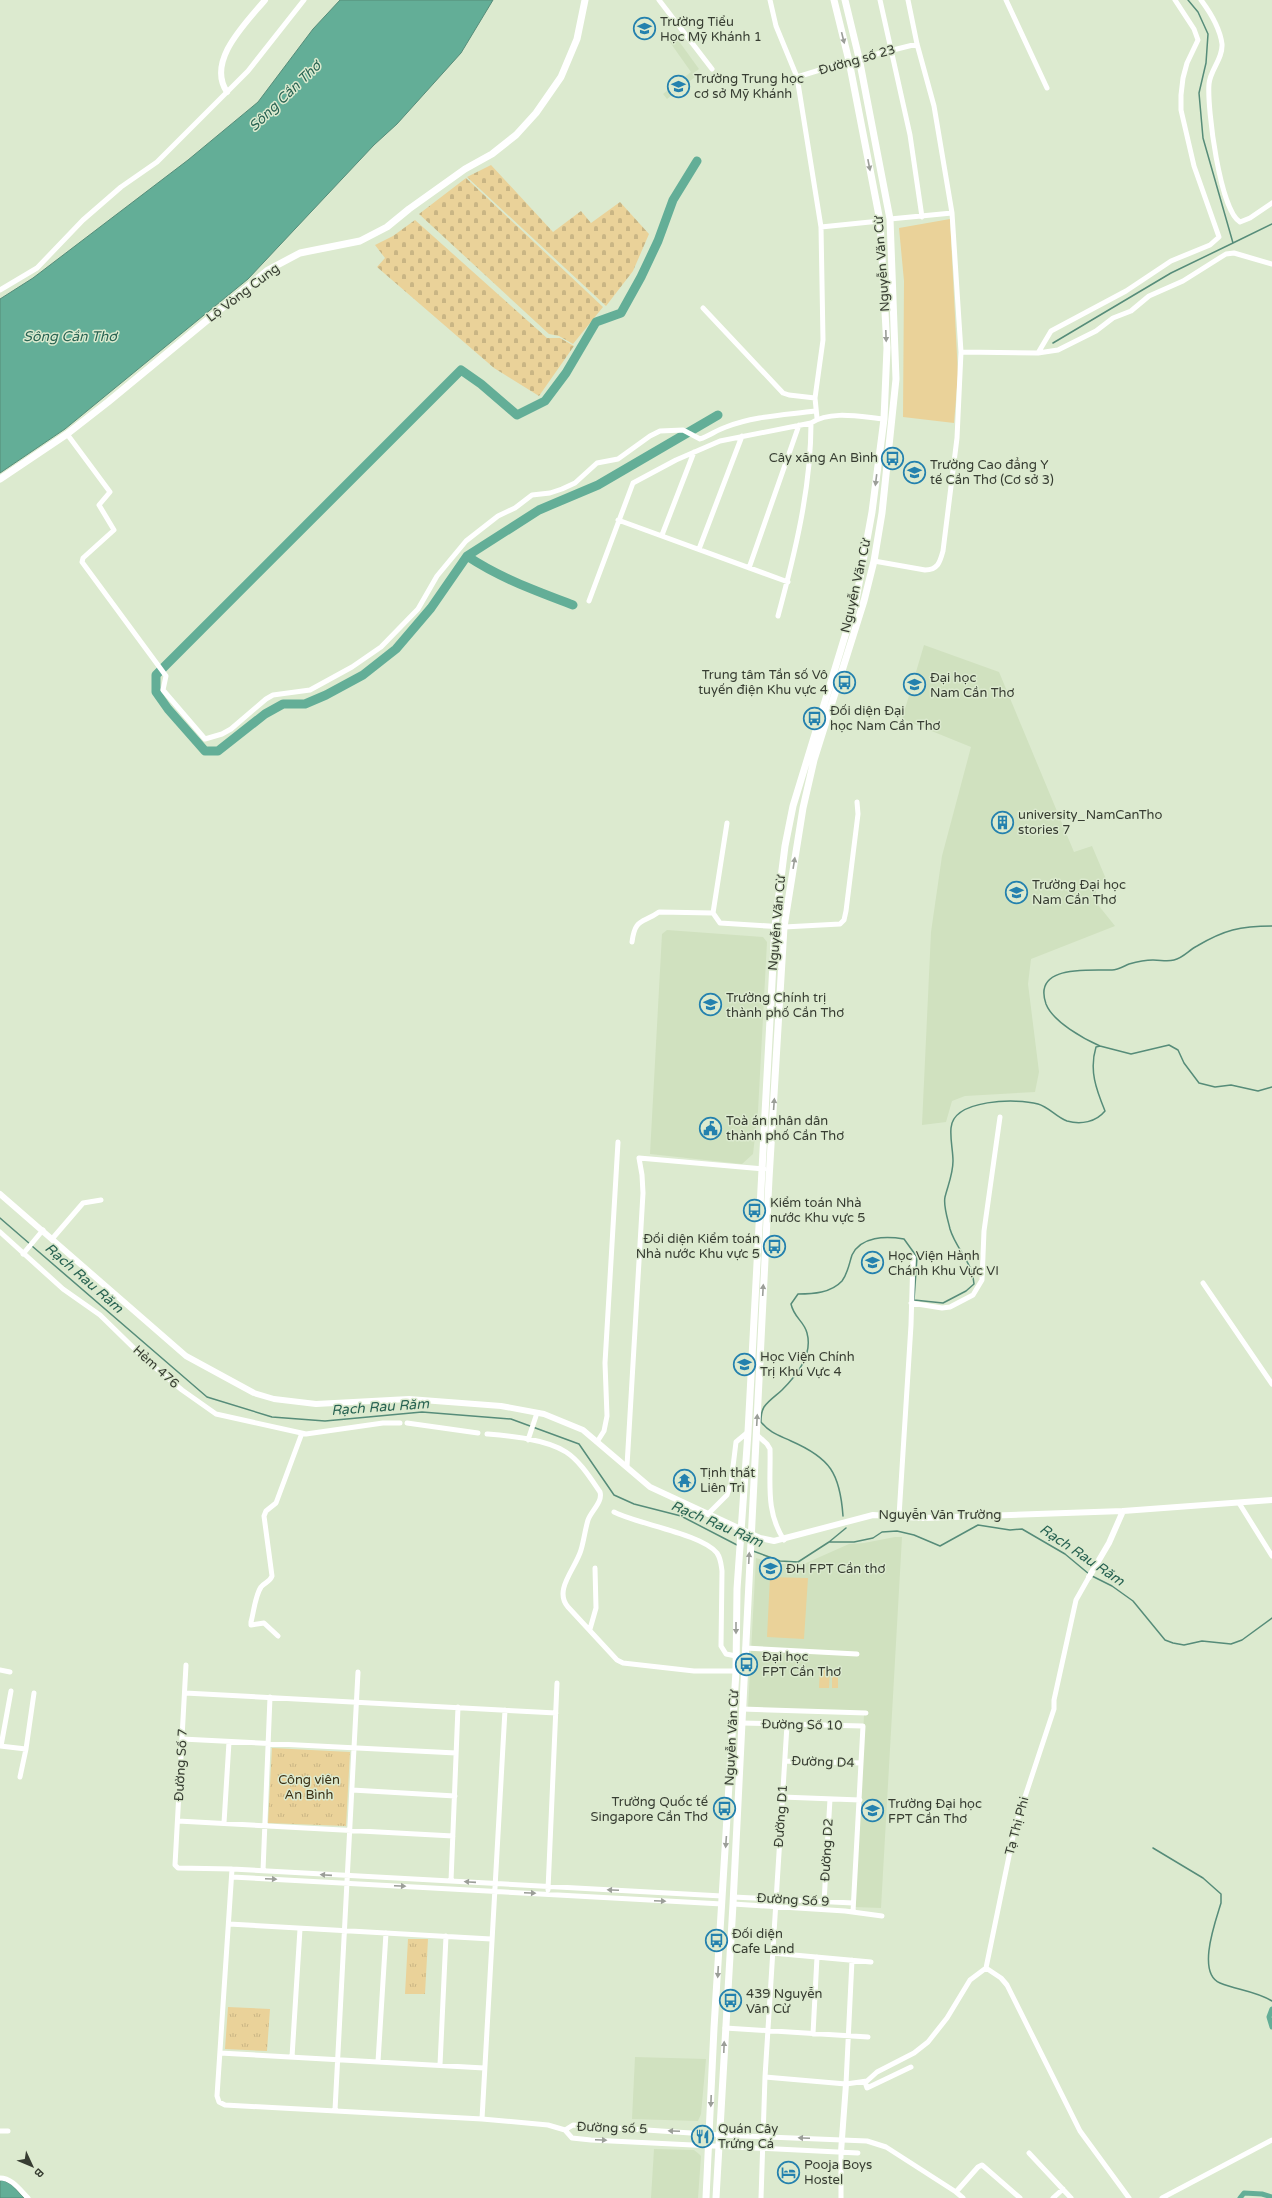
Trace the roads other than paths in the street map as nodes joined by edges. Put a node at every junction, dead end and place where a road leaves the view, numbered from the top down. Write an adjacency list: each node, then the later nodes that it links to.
1 (265, 0): 20 (street)
2 (304, 0): 20 (street)
3 (585, 0): 41 (main road, Lộ Vòng Cung)
4 (659, 0): 17 (street)
5 (770, 0): 18 (street)
6 (834, 0): 16 (main road, Nguyễn Văn Cừ, one-way to 16)
7 (845, 0): 15 (main road, Nguyễn Văn Cừ)
8 (880, 0): 14 (street)
9 (908, 0): 13 (street)
10 (1006, 0): 19 (street)
11 (1175, 0): 33 (street)
12 (1201, 0): 21 (street)
13 (917, 44): 14 (street, Đường số 23); 22 (street)
14 (891, 50): 15 (street, Đường số 23); 23 (street)
15 (859, 58): 16 (street, Đường số 23); 24 (main road, Nguyễn Văn Cừ)
16 (849, 61): 18 (street, Đường số 23); 25 (main road, Nguyễn Văn Cừ, one-way to 25)
17 (712, 69)
18 (797, 77): 26 (street)
19 (1047, 88)
20 (227, 92): 28 (street)
21 (1272, 203)
22 (952, 213): 23 (street); 32 (street)
23 (922, 218): 24 (street)
24 (890, 219): 25 (main road); 30 (main road, Nguyễn Văn Cừ)
25 (880, 221): 26 (street); 31 (main road, Nguyễn Văn Cừ)
26 (822, 227): 34 (street)
27 (1272, 264): 33 (street)
28 (0, 290)
29 (703, 308): 34 (street)
30 (895, 313): 31 (street); 38 (main road, Nguyễn Văn Cừ)
31 (885, 314): 37 (main road, Nguyễn Văn Cừ, one-way to 37)
32 (961, 352): 33 (street); 50 (street)
33 (1038, 353)
34 (815, 398): 35 (street)
35 (815, 411): 36 (street); 41 (street)
36 (817, 418): 37 (street); 39 (street)
37 (884, 419): 38 (street); 45 (main road, Nguyễn Văn Cừ, one-way to 45)
38 (892, 420): 46 (main road, Nguyễn Văn Cừ)
39 (811, 423): 40 (street); 52 (street)
40 (800, 425): 42 (street); 51 (street)
41 (67, 434): 44 (main road, Lộ Vòng Cung)
42 (742, 436): 43 (street); 49 (street)
43 (694, 452): 47 (street); 48 (street)
44 (0, 478)
45 (872, 512): 46 (street); 53 (main road, Nguyễn Văn Cừ)
46 (882, 513): 50 (main road, Nguyễn Văn Cừ)
47 (618, 520): 48 (street); 54 (street)
48 (662, 535): 49 (street)
49 (699, 549): 51 (street)
50 (874, 561): 55 (main road, Nguyễn Văn Cừ)
51 (748, 568): 52 (street)
52 (788, 582): 56 (street)
53 (856, 600): 55 (street); 58 (main road, Nguyễn Văn Cừ)
54 (589, 601)
55 (864, 601): 59 (main road, Nguyễn Văn Cừ)
56 (778, 616)
57 (857, 802): 63 (street)
58 (793, 806): 59 (street); 62 (main road, Nguyễn Văn Cừ)
59 (803, 808): 63 (main road, Nguyễn Văn Cừ, one-way to 59)
60 (727, 822): 61 (street)
61 (713, 913): 62 (street); 64 (street)
62 (775, 926): 63 (street); 65 (main road, Nguyễn Văn Cừ)
63 (784, 927): 66 (main road, Nguyễn Văn Cừ)
64 (632, 942)
65 (766, 1066): 66 (main road); 69 (main road, Nguyễn Văn Cừ)
66 (777, 1066): 70 (main road, Nguyễn Văn Cừ, one-way to 66)
67 (1000, 1117): 81 (street)
68 (618, 1142): 94 (street)
69 (761, 1169): 70 (street); 73 (main road, Nguyễn Văn Cừ); 95 (street)
70 (769, 1170): 74 (main road, Nguyễn Văn Cừ)
71 (0, 1194): 75 (street, Nguyễn Văn Trường)
72 (101, 1200): 77 (street)
73 (758, 1227): 74 (main road); 82 (main road, Nguyễn Văn Cừ)
74 (766, 1227): 83 (main road, Nguyễn Văn Cừ, one-way to 74)
75 (41, 1231): 77 (street, Nguyễn Văn Trường); 78 (street)
76 (0, 1232): 78 (street, Hẻm 476)
77 (52, 1239): 85 (street, Nguyễn Văn Trường)
78 (24, 1253): 89 (street, Hẻm 476)
79 (914, 1257): 81 (street)
80 (1203, 1283): 84 (street)
81 (912, 1303): 101 (street)
82 (751, 1344): 83 (main road); 88 (main road, Nguyễn Văn Cừ)
83 (760, 1345): 92 (main road, Nguyễn Văn Cừ, one-way to 83)
84 (1272, 1384)
85 (537, 1413): 93 (street); 94 (street, Nguyễn Văn Trường)
86 (400, 1423): 89 (street, Hẻm 476)
87 (407, 1423): 90 (street)
88 (748, 1432): 100 (street); 110 (main road, Nguyễn Văn Cừ, one-way to 110)
89 (302, 1433): 107 (street)
90 (478, 1433)
91 (487, 1434): 93 (street)
92 (756, 1434): 102 (street); 108 (main road, Nguyễn Văn Cừ, one-way to 92)
93 (528, 1438): 106 (street)
94 (597, 1442): 95 (street, Nguyễn Văn Trường)
95 (627, 1466): 100 (street, Nguyễn Văn Trường)
96 (1272, 1500): 97 (street, Nguyễn Văn Trường)
97 (1239, 1503): 98 (street, Nguyễn Văn Trường); 103 (street)
98 (1123, 1511): 101 (street, Nguyễn Văn Trường); 105 (street, Tạ Thị Phi)
99 (614, 1512): 110 (street)
100 (708, 1514): 102 (street, Nguyễn Văn Trường)
101 (899, 1516): 102 (street, Nguyễn Văn Trường)
102 (784, 1540)
103 (1272, 1556)
104 (595, 1568): 106 (street)
105 (1090, 1575): 178 (street, Tạ Thị Phi)
106 (590, 1629): 115 (street)
107 (278, 1636)
108 (745, 1648): 109 (street); 123 (main road, Nguyễn Văn Cừ)
109 (857, 1654)
110 (736, 1656): 115 (main road, Nguyễn Văn Cừ)
111 (186, 1665): 119 (street, Đường Số 7)
112 (0, 1670): 113 (street)
113 (10, 1672)
114 (358, 1672): 121 (street)
115 (736, 1672): 127 (main road, Nguyễn Văn Cừ)
116 (557, 1683): 125 (street)
117 (11, 1691): 133 (street)
118 (34, 1693): 135 (street)
119 (185, 1693): 120 (street); 130 (street, Đường Số 7)
120 (270, 1697): 121 (street); 132 (street)
121 (356, 1702): 122 (street); 134 (street)
122 (458, 1707): 124 (street); 136 (street)
123 (742, 1709): 126 (street); 128 (main road, Nguyễn Văn Cừ)
124 (505, 1710): 125 (street); 156 (street)
125 (556, 1713): 157 (street)
126 (866, 1713)
127 (733, 1723): 128 (main road); 161 (main road, Nguyễn Văn Cừ, one-way to 161)
128 (741, 1723): 129 (street, Đường Số 10); 162 (main road, Nguyễn Văn Cừ)
129 (786, 1725): 137 (street, Đường D1); 138 (street, Đường Số 10)
130 (182, 1739): 131 (street); 145 (street, Đường Số 7)
131 (229, 1742): 132 (street); 146 (street)
132 (268, 1744): 134 (street); 147 (street)
133 (1, 1746): 135 (street)
134 (354, 1748): 136 (street); 140 (street)
135 (26, 1750): 139 (street)
136 (456, 1753): 141 (street)
137 (785, 1761): 138 (street, Đường D4); 142 (street, Đường D1)
138 (861, 1763): 144 (street)
139 (20, 1777)
140 (352, 1790): 141 (street); 148 (street)
141 (455, 1796): 149 (street)
142 (782, 1797): 143 (street); 160 (street, Đường D1)
143 (830, 1798): 144 (street); 163 (street, Đường D2)
144 (860, 1800): 164 (street)
145 (178, 1821): 146 (street); 150 (street, Đường Số 7)
146 (224, 1823): 147 (street)
147 (265, 1826): 148 (street); 151 (street)
148 (350, 1830): 149 (street); 152 (street)
149 (453, 1836): 154 (street)
150 (232, 1869): 151 (street); 153 (street)
151 (264, 1870): 152 (street, one-way to 151)
152 (347, 1876): 154 (street); 155 (street)
153 (232, 1877): 155 (street, one-way to 155); 168 (street)
154 (452, 1881): 156 (street, one-way to 154)
155 (347, 1883): 158 (street, one-way to 158); 170 (street)
156 (494, 1884): 157 (street); 158 (street)
157 (548, 1887): 159 (street); 161 (street, one-way to 157)
158 (494, 1892): 159 (street, one-way to 159); 173 (street)
159 (548, 1894): 161 (street, one-way to 161)
160 (775, 1899): 162 (street, Đường Số 9); 163 (street, Đường Số 9); 165 (street, Đường D1)
161 (722, 1900): 162 (street); 179 (main road, Nguyễn Văn Cừ, one-way to 179)
162 (733, 1901): 165 (street); 180 (main road, Nguyễn Văn Cừ)
163 (824, 1902): 164 (street, Đường Số 9)
164 (853, 1903): 166 (street)
165 (775, 1907): 166 (street); 174 (street, Đường D1)
166 (853, 1912): 167 (street)
167 (882, 1916)
168 (229, 1924): 169 (street); 185 (street)
169 (300, 1929): 170 (street); 186 (street)
170 (344, 1932): 171 (street); 187 (street)
171 (386, 1933): 172 (street); 188 (street)
172 (446, 1936): 173 (street); 189 (street)
173 (491, 1939): 191 (street)
174 (772, 1953): 175 (street); 181 (street, Đường D1)
175 (817, 1957): 176 (street); 182 (street)
176 (852, 1960): 177 (street); 183 (street)
177 (871, 1962)
178 (986, 1968): 193 (street); 223 (street)
179 (714, 2028): 180 (main road); 200 (main road, Nguyễn Văn Cừ, one-way to 200)
180 (725, 2028): 181 (street); 201 (main road, Nguyễn Văn Cừ, one-way to 180)
181 (768, 2031): 182 (street); 192 (street, Đường D1)
182 (813, 2034): 183 (street)
183 (848, 2036): 184 (street); 194 (street)
184 (868, 2037)
185 (220, 2052): 186 (street); 195 (street)
186 (292, 2057): 187 (street)
187 (338, 2060): 188 (street); 195 (street)
188 (378, 2062): 189 (street)
189 (440, 2065): 191 (street)
190 (911, 2067): 193 (street)
191 (484, 2068): 196 (street)
192 (765, 2077): 194 (street); 202 (street, Đường D1)
193 (865, 2082): 194 (street)
194 (846, 2084): 203 (street)
195 (335, 2110): 196 (street)
196 (482, 2119): 197 (street)
197 (565, 2130): 200 (street, Đường số 5, one-way to 197); 205 (street, Đường số 5, one-way to 205)
198 (0, 2131): 199 (street)
199 (8, 2131)
200 (710, 2133): 201 (street, Đường số 5); 205 (main road, Nguyễn Văn Cừ)
201 (720, 2135): 202 (street, Đường số 5); 206 (main road, Nguyễn Văn Cừ)
202 (763, 2136): 203 (street, Đường số 5, one-way to 202); 207 (street, Đường D1)
203 (843, 2139): 208 (street); 213 (street, Đường số 5)
204 (1272, 2140): 224 (street)
205 (709, 2145): 206 (street, Đường số 5); 215 (main road, Nguyễn Văn Cừ)
206 (719, 2147): 207 (street, Đường số 5); 216 (main road, Nguyễn Văn Cừ)
207 (762, 2148): 208 (street, Đường số 5); 217 (street, Đường D1)
208 (841, 2152): 209 (street, Đường số 5); 218 (street)
209 (858, 2153)
210 (1029, 2153): 212 (street)
211 (0, 2178): 214 (street)
212 (1064, 2189): 221 (street); 222 (street)
213 (956, 2192): 219 (street, Đường số 5); 220 (street)
214 (28, 2198)
215 (706, 2198)
216 (716, 2198)
217 (762, 2198)
218 (841, 2198)
219 (963, 2198)
220 (1020, 2198)
221 (1053, 2198)
222 (1071, 2198)
223 (1130, 2198)
224 (1162, 2198)

